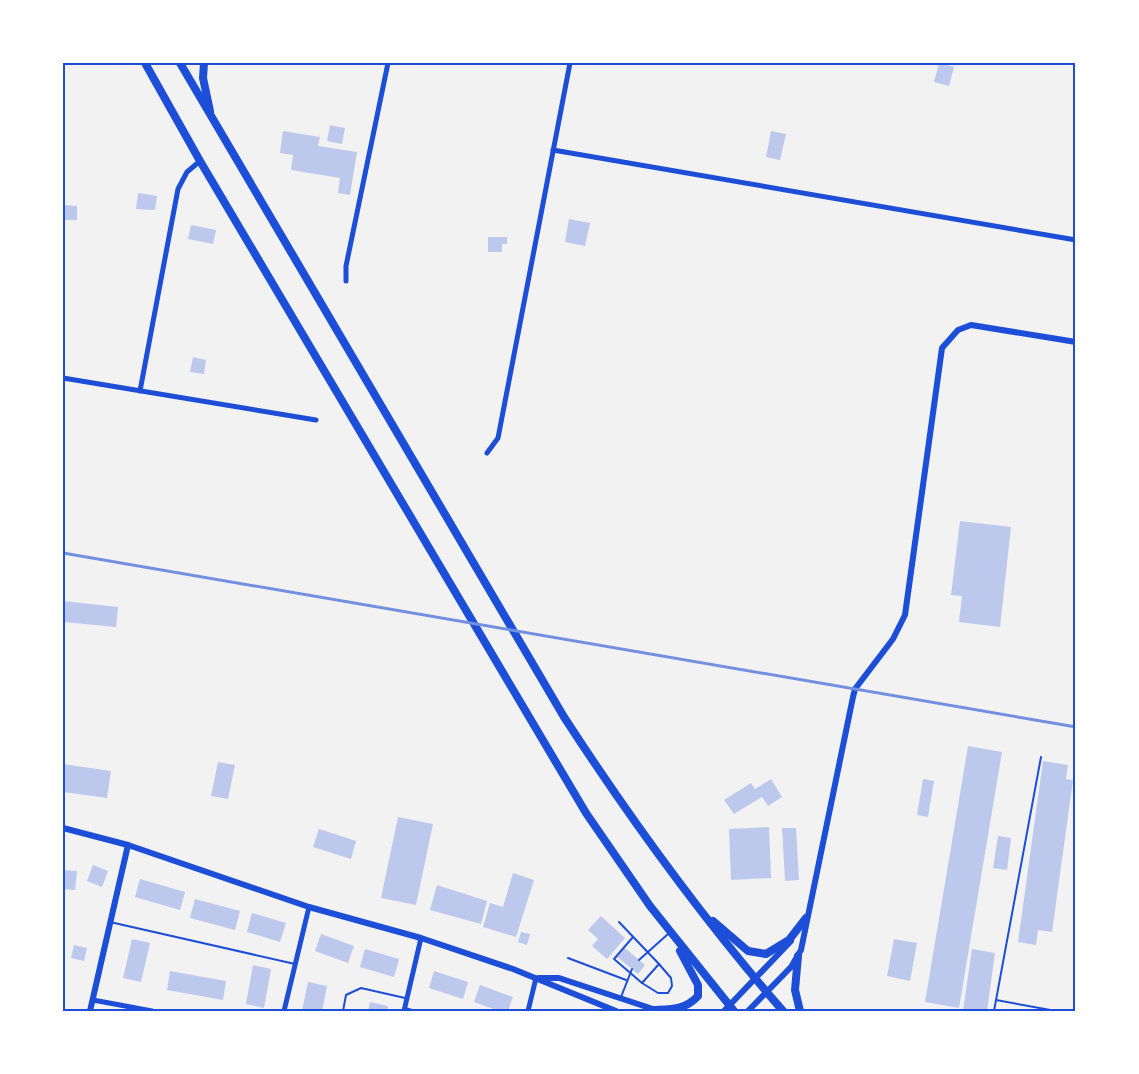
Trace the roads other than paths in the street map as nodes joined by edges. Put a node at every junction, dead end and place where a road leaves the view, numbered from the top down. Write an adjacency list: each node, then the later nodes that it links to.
1 (145, 63): 8 (highway)
2 (180, 63): 6 (highway)
3 (204, 63): 6 (highway)
4 (388, 63): 10 (street)
5 (570, 63): 7 (street)
6 (211, 117): 19 (highway)
7 (553, 150): 9 (street); 15 (street)
8 (200, 162): 13 (street); 24 (highway)
9 (1076, 240)
10 (346, 281)
11 (1076, 342): 21 (street)
12 (63, 378): 13 (street)
13 (140, 392): 14 (street)
14 (316, 420)
15 (487, 453)
16 (1041, 757): 43 (lane)
17 (63, 828): 18 (street)
18 (128, 845): 20 (street); 22 (street)
19 (691, 900): 21 (highway); 36 (highway)
20 (309, 907): 26 (street); 32 (street)
21 (806, 918): 28 (street); 36 (street)
22 (110, 922): 32 (lane); 42 (street)
23 (619, 922): 25 (lane)
24 (670, 932): 27 (lane); 45 (highway); 46 (highway)
25 (633, 937): 27 (lane); 34 (lane)
26 (421, 938): 35 (street); 40 (street)
27 (647, 952): 30 (lane); 31 (lane)
28 (798, 956): 39 (street); 56 (highway)
29 (568, 958): 37 (lane)
30 (639, 960)
31 (659, 964): 38 (lane); 38 (lane)
32 (295, 965): 49 (street)
33 (632, 969): 34 (lane)
34 (629, 973): 37 (lane); 38 (lane)
35 (536, 978): 41 (street); 52 (street); 53 (street)
36 (755, 979): 39 (highway); 46 (street)
37 (626, 980): 41 (lane)
38 (642, 983)
39 (767, 992): 54 (street); 55 (highway)
40 (407, 998): 44 (street); 50 (lane)
41 (620, 999): 45 (street)
42 (93, 1000): 47 (street); 48 (street)
43 (996, 1000): 57 (lane); 58 (lane)
44 (404, 1010): 51 (lane)
45 (655, 1010)
46 (729, 1010)
47 (90, 1011)
48 (152, 1011)
49 (284, 1011)
50 (343, 1011)
51 (416, 1011)
52 (528, 1011)
53 (616, 1011)
54 (748, 1011)
55 (783, 1011)
56 (800, 1011)
57 (994, 1011)
58 (1056, 1011)

